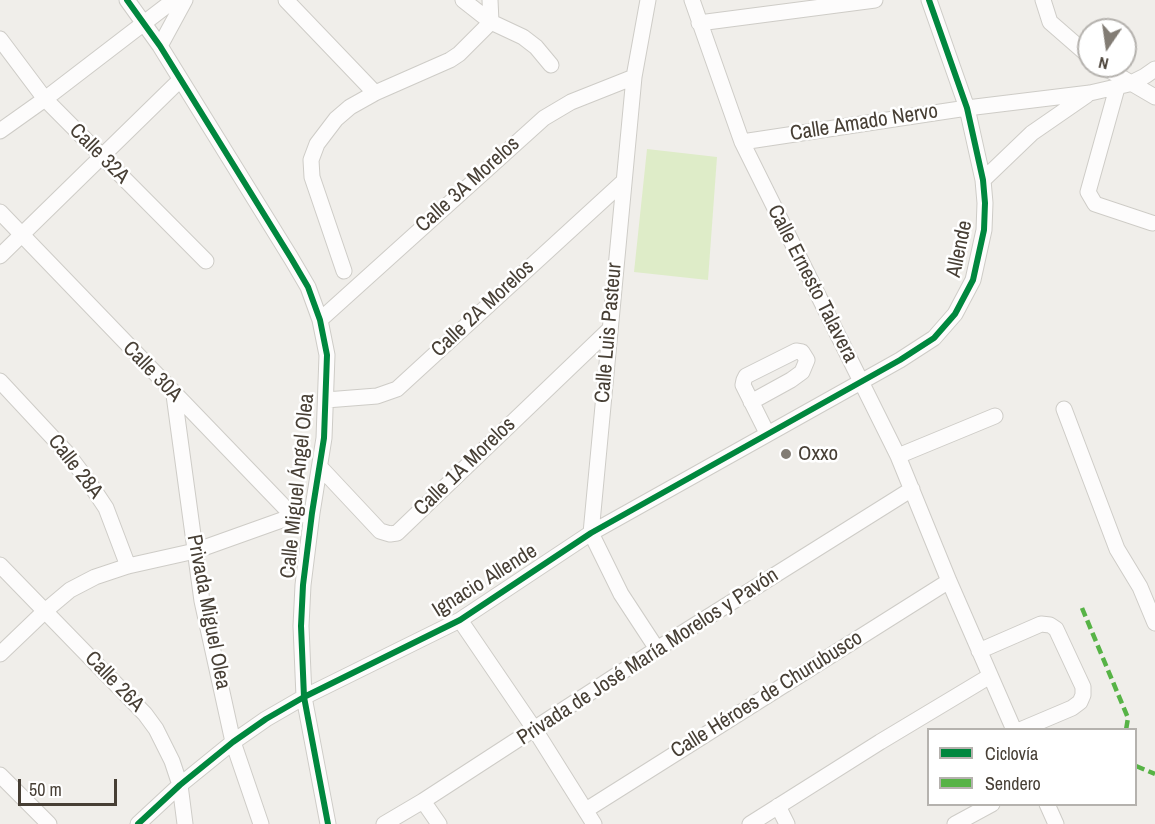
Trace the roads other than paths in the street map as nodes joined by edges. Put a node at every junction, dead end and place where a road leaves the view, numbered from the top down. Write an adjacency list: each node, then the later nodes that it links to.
1 (127, 0): 14 (street, Calle Miguel Ángel Olea)
2 (174, 0): 14 (street)
3 (185, 0): 16 (street)
4 (286, 0): 24 (street)
5 (462, 0): 12 (street)
6 (490, 0): 12 (street)
7 (648, 0): 20 (street, Calle Luis Pasteur)
8 (692, 0): 13 (street, Calle Ernesto Talavera)
9 (875, 0): 13 (street)
10 (929, 0): 28 (street, Allende)
11 (1043, 0): 17 (street)
12 (491, 22): 18 (street); 24 (street)
13 (699, 23): 30 (street, Calle Ernesto Talavera)
14 (143, 25): 16 (street, Calle Miguel Ángel Olea); 27 (street)
15 (0, 39): 27 (street, Calle 32A)
16 (160, 46): 22 (street, Calle Miguel Ángel Olea)
17 (1077, 46)
18 (551, 65)
19 (1155, 69): 23 (street)
20 (634, 77): 33 (street, Calle Luis Pasteur); 40 (street, Calle 3A Morelos)
21 (1115, 78): 23 (street)
22 (180, 80): 31 (street); 40 (street, Calle Miguel Ángel Olea)
23 (1123, 86): 25 (street, Calle Amado Nervo); 26 (street); 35 (street)
24 (375, 93): 39 (street)
25 (1089, 93): 28 (street, Calle Amado Nervo); 32 (street)
26 (1155, 97)
27 (45, 99): 29 (street); 31 (street, Calle 32A)
28 (967, 108): 30 (street, Calle Amado Nervo); 32 (street, Allende)
29 (0, 131)
30 (742, 142): 43 (street, Calle Ernesto Talavera)
31 (101, 156): 36 (street); 38 (street, Calle 32A)
32 (983, 180): 43 (street, Allende)
33 (624, 181): 41 (street, Calle Luis Pasteur); 45 (street, Calle 2A Morelos)
34 (0, 212): 36 (street, Calle 30A)
35 (1152, 223)
36 (21, 234): 37 (street); 44 (street, Calle 30A)
37 (0, 256)
38 (206, 261)
39 (344, 271)
40 (320, 320): 45 (street, Calle Miguel Ángel Olea)
41 (609, 329): 51 (street, Calle 1A Morelos); 55 (street, Calle Luis Pasteur)
42 (0, 381): 58 (street, Calle 28A)
43 (861, 382): 49 (street, Ignacio Allende); 50 (street, Calle Ernesto Talavera)
44 (174, 395): 54 (street, Calle 30A); 56 (street, Privada Miguel Olea)
45 (326, 400): 51 (street, Calle Miguel Ángel Olea)
46 (751, 402): 49 (street)
47 (1064, 409): 62 (street)
48 (995, 416): 50 (street)
49 (767, 433): 55 (street, Ignacio Allende)
50 (898, 456): 52 (street, Calle Ernesto Talavera)
51 (320, 467): 53 (street, Calle Miguel Ángel Olea)
52 (912, 489): 59 (street, Calle Ernesto Talavera); 63 (street, Privada de José María Morelos y Pavón)
53 (312, 513): 54 (street); 67 (street, Calle Miguel Ángel Olea)
54 (293, 516): 56 (street)
55 (591, 533): 61 (street, Ignacio Allende); 63 (street)
56 (195, 551): 58 (street); 71 (street, Privada Miguel Olea)
57 (0, 565): 60 (street, Calle 26A)
58 (128, 566): 60 (street)
59 (949, 581): 64 (street, Calle Ernesto Talavera); 78 (street, Calle Héroes de Churubusco)
60 (45, 611): 65 (street); 73 (street, Calle 26A)
61 (460, 620): 67 (street, Ignacio Allende); 70 (street)
62 (1155, 623)
63 (657, 649): 70 (street, Privada de José María Morelos y Pavón)
64 (980, 651): 66 (street, Calle Ernesto Talavera); 69 (street)
65 (0, 654)
66 (990, 676): 68 (street, Calle Ernesto Talavera); 75 (street)
67 (304, 697): 71 (street, Ignacio Allende); 83 (street, Calle Miguel Ángel Olea)
68 (1014, 728)
69 (1022, 728)
70 (535, 730): 74 (street, Privada de José María Morelos y Pavón); 78 (street)
71 (233, 742): 73 (street, Ignacio Allende); 82 (street, Privada Miguel Olea)
72 (0, 775): 79 (street)
73 (180, 785): 80 (street, Ignacio Allende); 81 (street, Calle 26A)
74 (423, 801): 84 (street, Privada de José María Morelos y Pavón); 85 (street)
75 (778, 806): 87 (street); 88 (street)
76 (988, 806): 89 (street)
77 (1048, 806): 90 (street)
78 (586, 810): 86 (street)
79 (49, 824)
80 (138, 824)
81 (185, 824)
82 (261, 824)
83 (328, 824)
84 (384, 824)
85 (439, 824)
86 (594, 824)
87 (750, 824)
88 (788, 824)
89 (955, 824)
90 (1056, 824)

